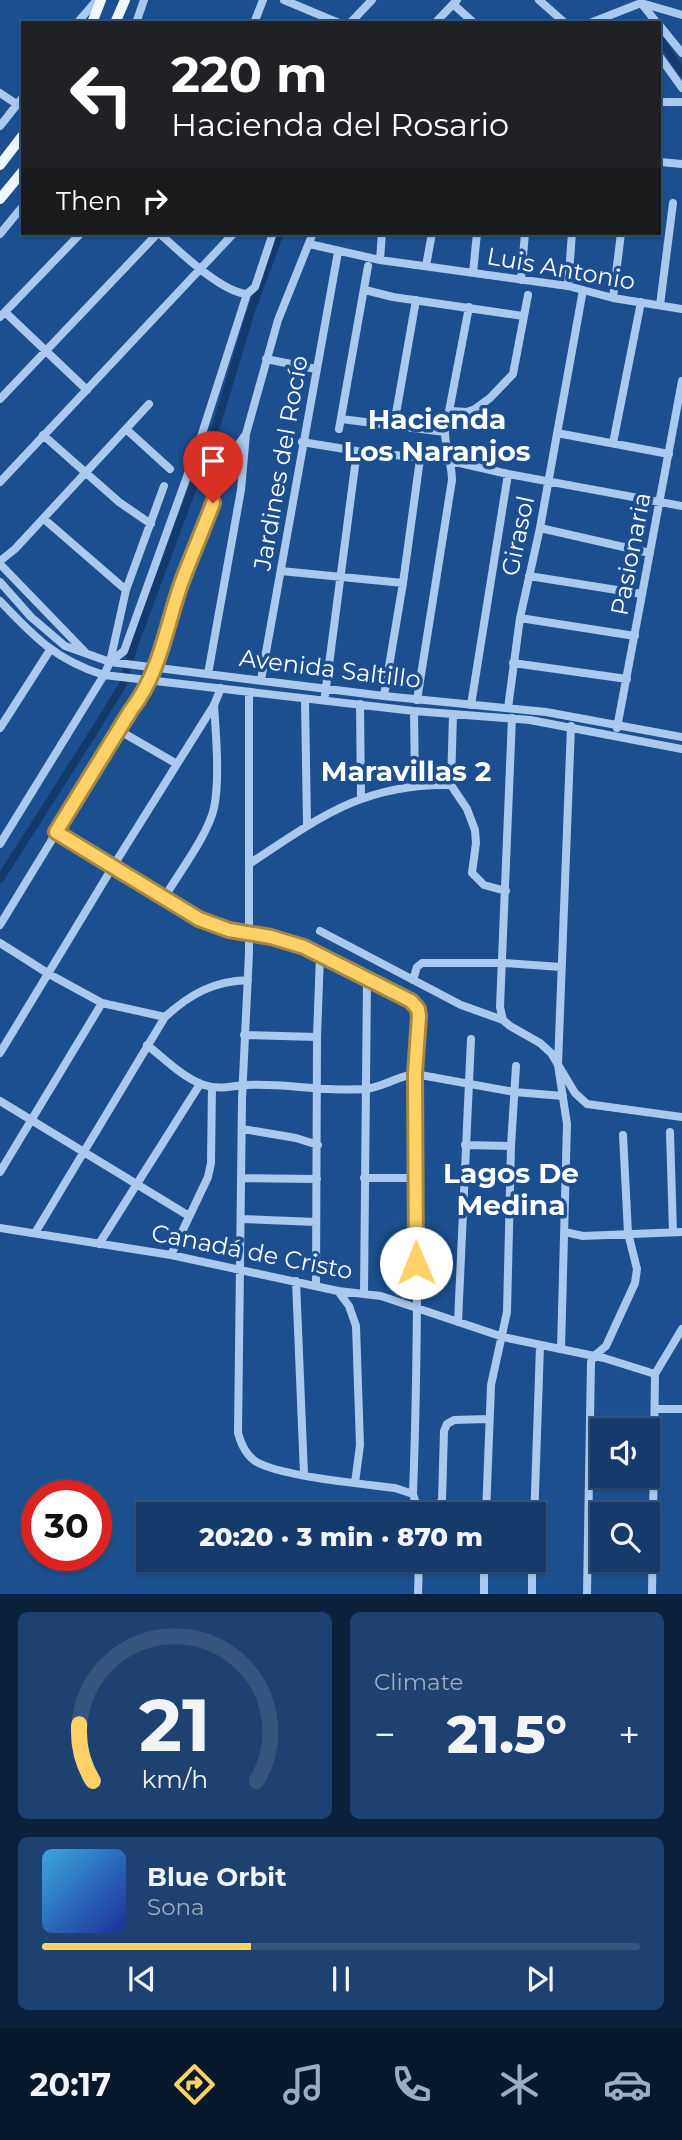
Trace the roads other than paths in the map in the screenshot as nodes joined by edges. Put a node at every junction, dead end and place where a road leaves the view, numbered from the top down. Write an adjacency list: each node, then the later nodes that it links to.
1 (99, 0): 11 (street); 12 (main road)
2 (144, 0): 14 (street)
3 (263, 0): 15 (street)
4 (287, 0): 16 (street)
5 (372, 0): 17 (street)
6 (539, 0): 20 (street)
7 (125, 2): 13 (main road)
8 (455, 2): 18 (street); 19 (street)
9 (639, 2): 10 (street); 21 (street); 22 (street)
10 (682, 15)
11 (79, 21)
12 (93, 21)
13 (116, 21)
14 (137, 21)
15 (255, 21)
16 (334, 21)
17 (352, 21)
18 (437, 21)
19 (472, 21)
20 (563, 21)
21 (595, 21)
22 (655, 21)
23 (661, 28): 24 (street)
24 (682, 53)
25 (661, 58): 26 (street)
26 (682, 88)
27 (0, 93): 28 (street)
28 (20, 101): 31 (street)
29 (682, 102): 30 (street)
30 (661, 103)
31 (0, 126)
32 (21, 138): 34 (main road)
33 (661, 162): 35 (street)
34 (0, 164)
35 (682, 164)
36 (21, 173): 37 (main road)
37 (0, 198)
38 (673, 203): 69 (street)
39 (21, 208): 40 (street)
40 (0, 234)
41 (79, 235): 72 (street)
42 (156, 235): 74 (street)
43 (160, 235): 58 (street)
44 (232, 235): 58 (street)
45 (272, 235): 64 (street)
46 (312, 235): 53 (street)
47 (382, 235): 55 (street)
48 (432, 235): 57 (street)
49 (477, 235): 59 (street)
50 (525, 235): 60 (street)
51 (572, 235): 61 (street)
52 (621, 235): 66 (street)
53 (309, 244): 54 (street, Luis Antonio); 75 (street)
54 (338, 252): 55 (street, Luis Antonio); 76 (street, Jardines del Rocío)
55 (380, 260): 57 (street, Luis Antonio)
56 (369, 266): 62 (street)
57 (426, 266): 59 (street, Luis Antonio)
58 (199, 268): 64 (street); 78 (street)
59 (473, 273): 60 (street, Luis Antonio)
60 (521, 280): 61 (street, Luis Antonio)
61 (568, 286): 63 (street, Luis Antonio)
62 (365, 290): 67 (street); 82 (street)
63 (583, 290): 66 (street, Luis Antonio); 87 (street, Girasol)
64 (247, 294): 121 (street)
65 (528, 295): 73 (street)
66 (612, 298): 68 (street, Luis Antonio)
67 (416, 300): 70 (street); 83 (street)
68 (641, 302): 69 (street, Luis Antonio); 91 (street)
69 (660, 305): 71 (street, Luis Antonio)
70 (469, 307): 73 (street); 81 (street)
71 (682, 309)
72 (2, 314): 74 (street)
73 (523, 316): 81 (street)
74 (46, 350): 78 (street); 79 (street)
75 (266, 359): 76 (street); 88 (street)
76 (316, 369): 90 (street, Jardines del Rocío)
77 (682, 381): 93 (street, Pasionaria)
78 (87, 390): 89 (street)
79 (0, 399)
80 (149, 404): 84 (street)
81 (450, 411): 86 (street)
82 (341, 419): 83 (street); 85 (street)
83 (394, 425): 86 (street)
84 (126, 429): 96 (street); 97 (street)
85 (339, 429)
86 (445, 432): 95 (street)
87 (557, 433): 91 (street); 99 (street, Girasol)
88 (246, 434): 123 (street); 124 (street)
89 (43, 435): 97 (street); 100 (street)
90 (302, 442): 92 (street); 109 (street, Jardines del Rocío)
91 (612, 443): 93 (street)
92 (357, 451): 94 (street); 111 (street)
93 (669, 454): 102 (street, Pasionaria)
94 (420, 458): 95 (street); 113 (street)
95 (451, 461): 98 (street); 134 (street)
96 (170, 469)
97 (86, 472): 104 (street); 105 (street)
98 (508, 474): 99 (street); 138 (street)
99 (549, 481): 102 (street); 106 (street, Girasol)
100 (0, 482)
101 (164, 486): 105 (street)
102 (661, 502): 103 (street); 107 (street, Pasionaria)
103 (682, 506)
104 (44, 519): 108 (street); 114 (street)
105 (150, 523): 114 (street)
106 (540, 528): 107 (street); 110 (street, Girasol)
107 (650, 553): 115 (street, Pasionaria)
108 (0, 563): 120 (street)
109 (281, 571): 111 (street); 128 (street, Jardines del Rocío)
110 (529, 576): 115 (street); 117 (street, Girasol)
111 (341, 577): 113 (street); 130 (street)
112 (0, 582): 120 (street, Avenida Saltillo)
113 (403, 583): 132 (street)
114 (126, 590): 121 (street)
115 (642, 594): 118 (street, Pasionaria)
116 (1, 603): 119 (street, Avenida Saltillo)
117 (520, 618): 118 (street); 122 (street, Girasol)
118 (635, 636): 126 (street, Pasionaria)
119 (50, 650): 125 (street, Avenida Saltillo); 145 (street)
120 (88, 654): 121 (street, Avenida Saltillo)
121 (110, 662): 123 (street, Avenida Saltillo); 125 (street)
122 (513, 663): 126 (street); 139 (street, Girasol)
123 (153, 667): 124 (street, Avenida Saltillo); 127 (street)
124 (208, 674): 128 (street, Avenida Saltillo)
125 (104, 675): 127 (street, Avenida Saltillo); 156 (street)
126 (627, 679): 143 (street, Pasionaria)
127 (146, 680): 129 (street, Avenida Saltillo); 146 (street)
128 (261, 680): 130 (street, Avenida Saltillo)
129 (221, 688): 131 (street, Avenida Saltillo); 137 (street)
130 (326, 689): 132 (street, Avenida Saltillo); 135 (street)
131 (249, 692): 133 (street, Avenida Saltillo); 157 (street)
132 (384, 696): 134 (street, Avenida Saltillo)
133 (305, 699): 135 (street, Avenida Saltillo); 154 (street)
134 (417, 700): 138 (street, Avenida Saltillo)
135 (325, 701): 136 (street, Avenida Saltillo)
136 (360, 704): 140 (street, Avenida Saltillo); 153 (street)
137 (214, 705): 150 (street); 160 (street)
138 (471, 705): 139 (street, Avenida Saltillo)
139 (508, 708): 143 (street, Avenida Saltillo)
140 (414, 711): 141 (street, Avenida Saltillo); 151 (street)
141 (453, 715): 142 (street, Avenida Saltillo); 152 (street)
142 (512, 718): 144 (street, Avenida Saltillo); 159 (street)
143 (618, 724): 147 (street, Pasionaria); 148 (street, Avenida Saltillo)
144 (571, 726): 147 (street, Avenida Saltillo); 167 (street)
145 (0, 728)
146 (120, 731): 150 (street); 155 (street)
147 (616, 735): 149 (street, Avenida Saltillo)
148 (682, 737)
149 (682, 749)
150 (177, 764): 158 (street)
151 (415, 785): 152 (street); 153 (street)
152 (451, 785): 159 (street)
153 (361, 798): 154 (street)
154 (307, 826): 157 (street)
155 (56, 832): 158 (street); 161 (street)
156 (0, 844)
157 (249, 864): 163 (street)
158 (112, 868): 160 (street); 168 (street)
159 (506, 891): 166 (street)
160 (164, 898): 163 (street)
161 (0, 925)
162 (320, 931): 171 (street)
163 (248, 933): 165 (street); 170 (street)
164 (0, 943): 168 (street)
165 (320, 954): 169 (street); 176 (street)
166 (503, 962): 167 (street); 171 (street); 174 (street)
167 (561, 967): 180 (street)
168 (49, 974): 172 (street); 179 (street)
169 (367, 979): 182 (street); 188 (street)
170 (248, 980): 173 (street); 175 (street)
171 (413, 981): 174 (street)
172 (102, 1003): 173 (street); 193 (street)
173 (165, 1017): 178 (street)
174 (503, 1020): 180 (street)
175 (244, 1035): 176 (street); 184 (street)
176 (317, 1037): 187 (street)
177 (471, 1038): 185 (street)
178 (148, 1045): 183 (street); 200 (street)
179 (0, 1053)
180 (558, 1065): 190 (street); 192 (street)
181 (516, 1066): 189 (street)
182 (415, 1074): 185 (street); 188 (street); 204 (street)
183 (200, 1084): 186 (street); 206 (street)
184 (243, 1085): 186 (street); 187 (street); 194 (street)
185 (470, 1085): 189 (street); 198 (street)
186 (212, 1087): 207 (street)
187 (317, 1087): 188 (street); 197 (street)
188 (365, 1090): 203 (street)
189 (514, 1092): 190 (street); 199 (street)
190 (563, 1096): 211 (street)
191 (0, 1101): 193 (street)
192 (682, 1117)
193 (32, 1120): 200 (street); 201 (street)
194 (243, 1129): 197 (street); 202 (street)
195 (670, 1132): 212 (street)
196 (623, 1135): 214 (street)
197 (318, 1145): 205 (street)
198 (465, 1145): 199 (street); 223 (street)
199 (511, 1146): 225 (street)
200 (83, 1151): 206 (street); 213 (street)
201 (0, 1172)
202 (241, 1178): 205 (street); 208 (street)
203 (364, 1178): 204 (street); 221 (street)
204 (416, 1178): 222 (street)
205 (317, 1179): 209 (street)
206 (135, 1184): 207 (street); 215 (street)
207 (189, 1216): 216 (street)
208 (241, 1219): 209 (street); 217 (street)
209 (316, 1222): 219 (street)
210 (0, 1228): 213 (street, Canadá de Cristo)
211 (565, 1232): 214 (street); 227 (street)
212 (677, 1232): 214 (street)
213 (35, 1233): 215 (street, Canadá de Cristo)
214 (628, 1233): 228 (street)
215 (99, 1244): 216 (street, Canadá de Cristo)
216 (171, 1255): 217 (street, Canadá de Cristo)
217 (240, 1270): 218 (street, Canadá de Cristo); 233 (street)
218 (296, 1281): 219 (street, Canadá de Cristo); 233 (street)
219 (316, 1285): 220 (street, Canadá de Cristo)
220 (338, 1291): 221 (street, Canadá de Cristo); 234 (street)
221 (364, 1292): 222 (street, Canadá de Cristo)
222 (417, 1308): 223 (street, Canadá de Cristo); 235 (street)
223 (458, 1322): 225 (street, Canadá de Cristo)
224 (682, 1329): 229 (street)
225 (503, 1337): 226 (street, Canadá de Cristo); 232 (street)
226 (540, 1346): 227 (street, Canadá de Cristo); 239 (street)
227 (561, 1349): 228 (street, Canadá de Cristo)
228 (594, 1356): 229 (street, Canadá de Cristo); 246 (street)
229 (654, 1374): 230 (street)
230 (656, 1409): 231 (street); 247 (street)
231 (682, 1409)
232 (488, 1419): 237 (street); 238 (street)
233 (304, 1474): 234 (street)
234 (355, 1483): 235 (street)
235 (413, 1494): 236 (street)
236 (416, 1502)
237 (440, 1502)
238 (485, 1502)
239 (535, 1502)
240 (419, 1572): 243 (street)
241 (484, 1572): 244 (street)
242 (532, 1572): 245 (street)
243 (418, 1594)
244 (484, 1594)
245 (532, 1594)
246 (587, 1594)
247 (652, 1594)

